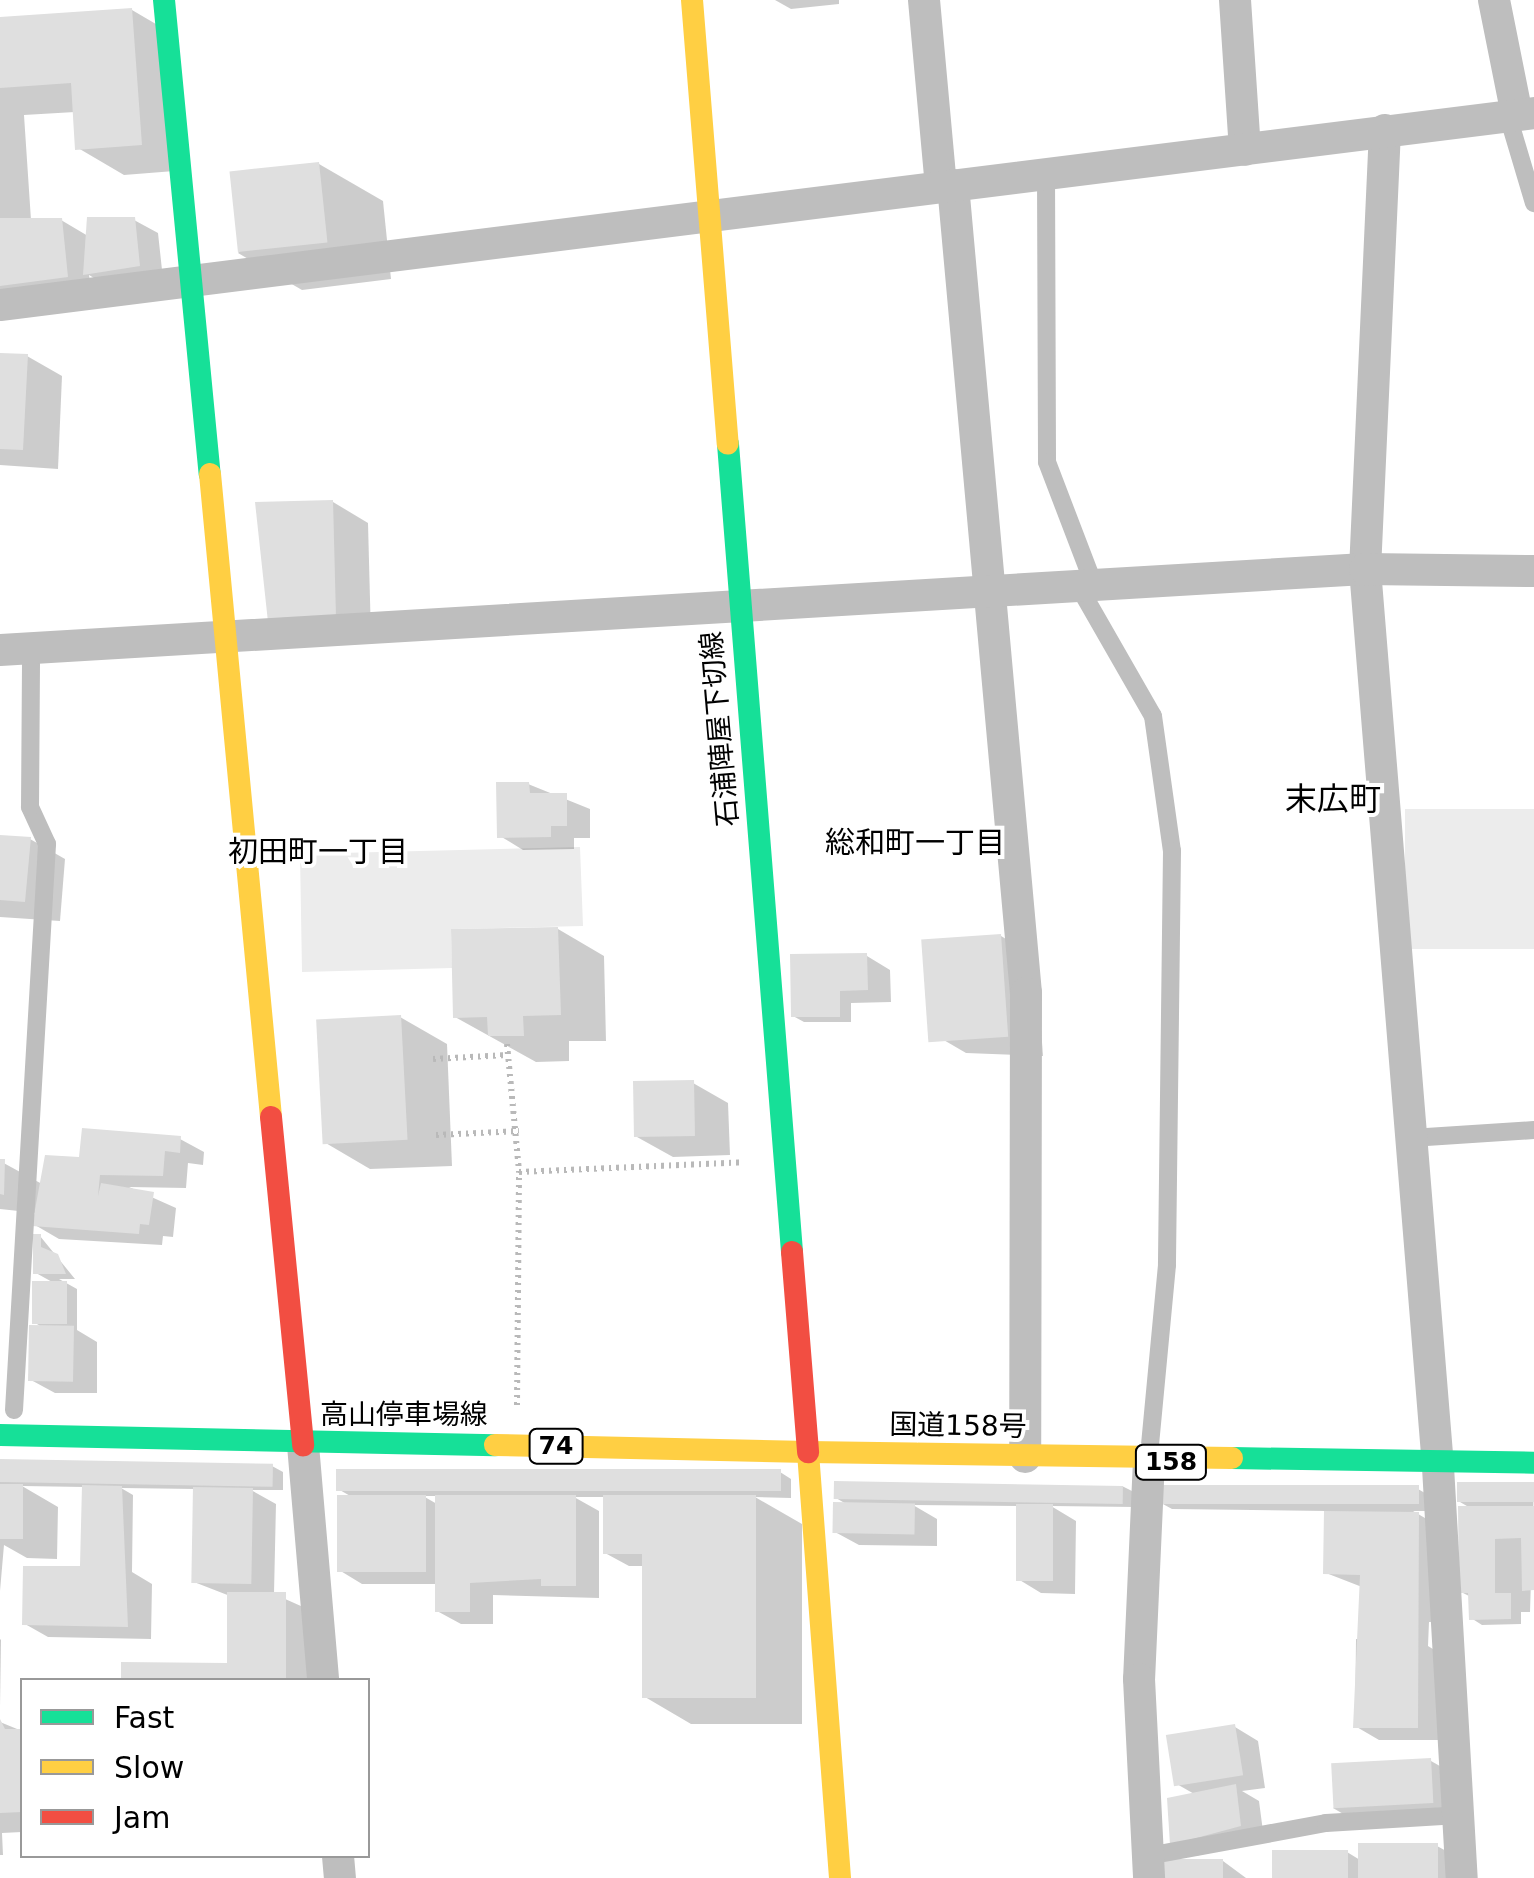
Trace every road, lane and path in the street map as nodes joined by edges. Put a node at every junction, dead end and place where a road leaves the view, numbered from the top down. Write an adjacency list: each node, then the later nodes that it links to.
1 (164, 0): 13 (main road)
2 (692, 0): 12 (main road, 石浦陣屋下切線)
3 (924, 0): 10 (street)
4 (1235, 0): 8 (street)
5 (1494, 0): 6 (street)
6 (1520, 114): 7 (street); 11 (lane)
7 (1385, 130): 8 (street); 15 (street)
8 (1245, 150): 9 (street)
9 (1046, 172): 10 (street); 17 (lane)
10 (947, 186): 12 (street); 18 (street)
11 (1534, 203)
12 (708, 216): 13 (street); 19 (main road, 石浦陣屋下切線)
13 (193, 279): 14 (street); 20 (main road)
14 (0, 305)
15 (1365, 569): 16 (street); 17 (street); 28 (street)
16 (1534, 571)
17 (1087, 586): 18 (street); 37 (lane)
18 (986, 590): 19 (street); 36 (street)
19 (740, 608): 20 (street); 29 (main road, 石浦陣屋下切線)
20 (230, 636): 21 (street); 33 (main road)
21 (15, 649): 31 (lane)
22 (507, 1044): 23 (path)
23 (507, 1055): 24 (path); 26 (path)
24 (433, 1058)
25 (1534, 1130): 28 (lane)
26 (519, 1131): 27 (path); 30 (path)
27 (436, 1135)
28 (1411, 1138): 39 (street)
29 (785, 1160): 30 (path); 35 (main road, 石浦陣屋下切線)
30 (519, 1172): 34 (path)
31 (14, 1410)
32 (0, 1435): 33 (main road, 高山停車場線 / 74)
33 (303, 1445): 34 (main road, 高山停車場線 / 74); 40 (street)
34 (516, 1446): 35 (main road, 高山停車場線 / 74)
35 (808, 1452): 36 (main road, 国道158号 / 158); 43 (main road)
36 (1025, 1458): 37 (main road, 国道158号 / 158)
37 (1148, 1460): 39 (main road, 国道158号 / 158); 42 (street)
38 (1534, 1464): 39 (main road, 国道158号 / 158)
39 (1438, 1466): 41 (street)
40 (323, 1678)
41 (1459, 1815): 42 (lane); 44 (street)
42 (1149, 1867)
43 (840, 1878)
44 (1462, 1878)

